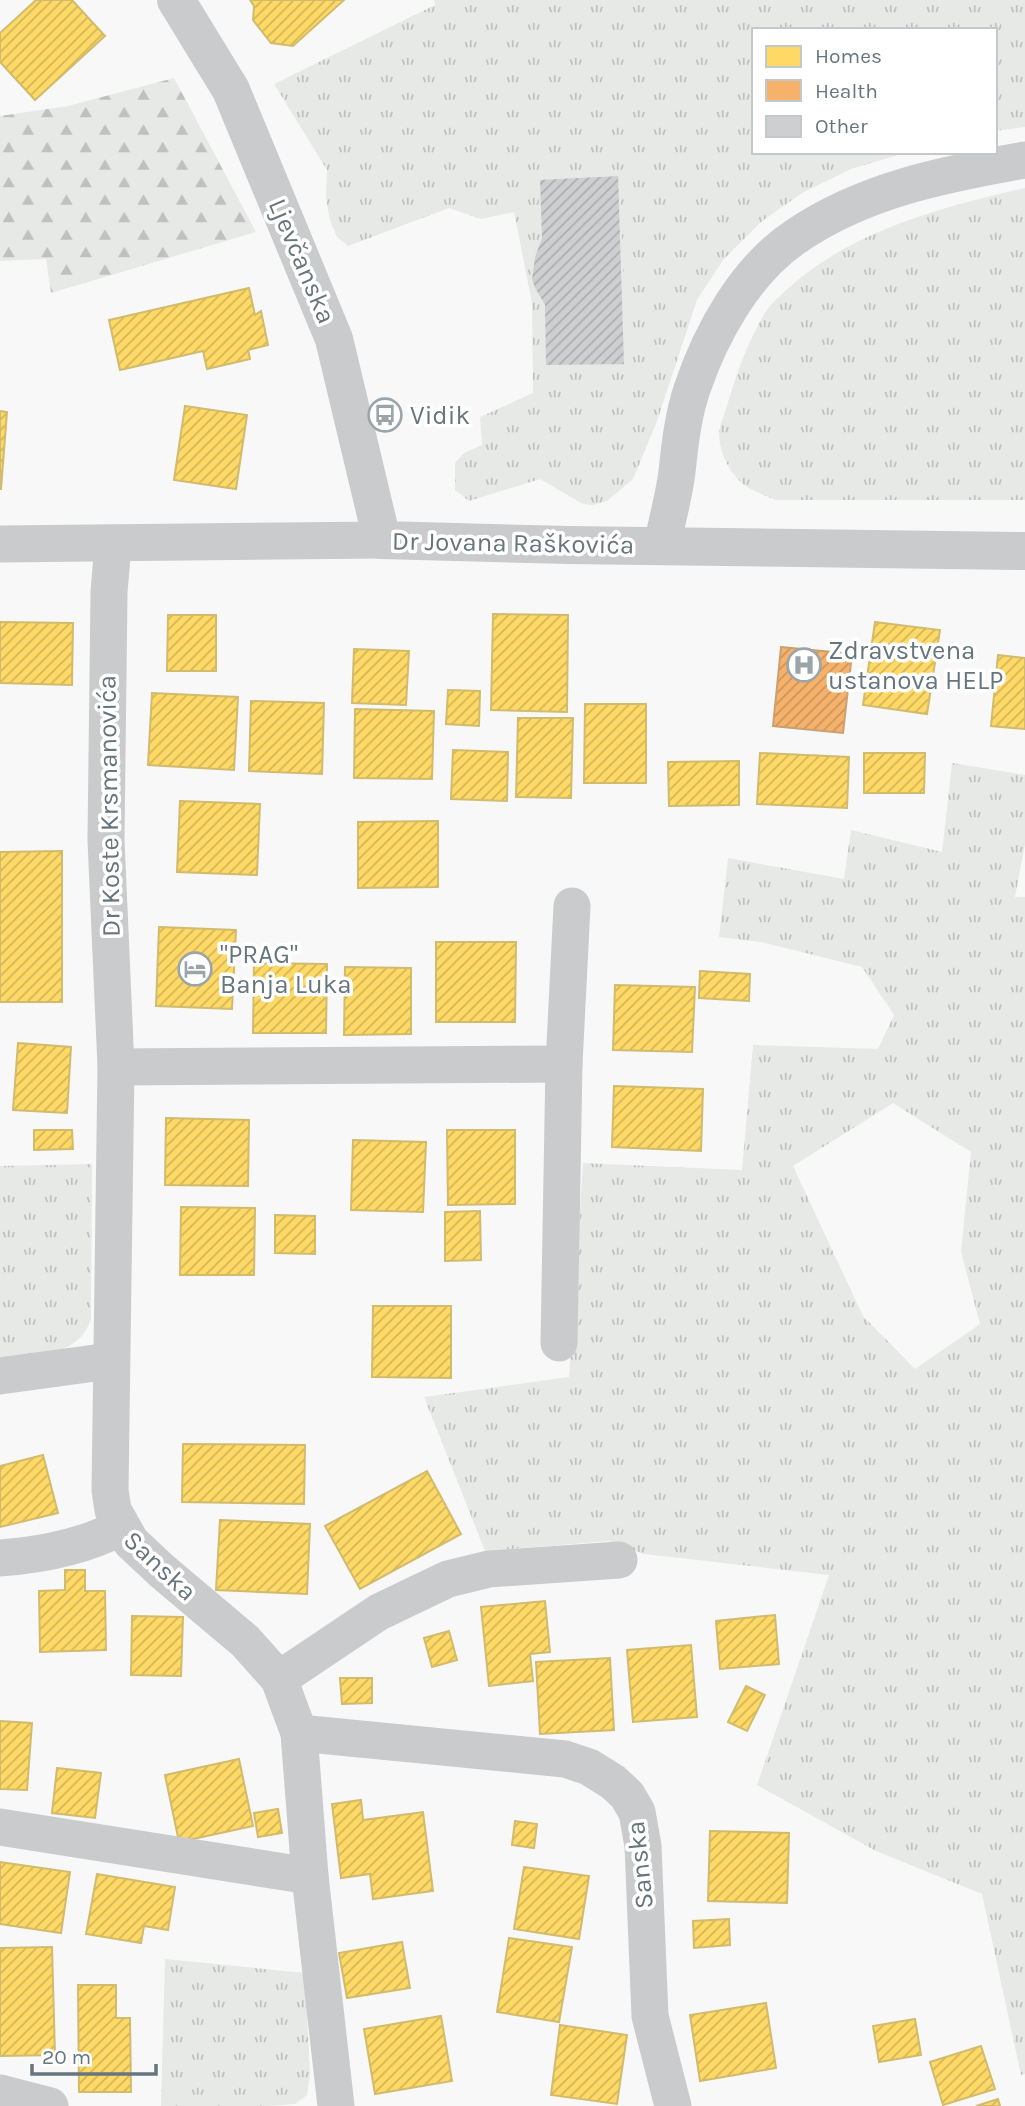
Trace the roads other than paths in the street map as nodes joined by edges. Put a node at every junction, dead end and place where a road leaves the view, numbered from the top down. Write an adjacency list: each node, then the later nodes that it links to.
1 (176, 0): 3 (street, Ljevčanska)
2 (1025, 160): 6 (street)
3 (382, 540): 5 (street, Dr Jovana Raškovića); 6 (street, Dr Jovana Raškovića)
4 (0, 544): 5 (street, Dr Jovana Raškovića)
5 (113, 544): 10 (street, Dr Koste Krsmanovića)
6 (662, 545): 7 (street, Dr Jovana Raškovića)
7 (1025, 551)
8 (572, 906): 9 (street)
9 (564, 1064): 10 (street); 11 (street)
10 (116, 1067): 12 (street, Dr Koste Krsmanovića)
11 (559, 1343)
12 (110, 1361): 13 (street); 14 (street, Dr Koste Krsmanovića)
13 (0, 1376)
14 (121, 1527): 15 (street, Sanska); 17 (street, Sanska)
15 (0, 1558)
16 (619, 1560): 17 (street)
17 (279, 1679): 18 (street, Sanska)
18 (299, 1733): 20 (street, Sanska); 24 (street, Sanska)
19 (0, 1827): 20 (street)
20 (310, 1876): 23 (street, Sanska)
21 (0, 2093): 22 (street)
22 (50, 2106)
23 (336, 2106)
24 (673, 2106)

